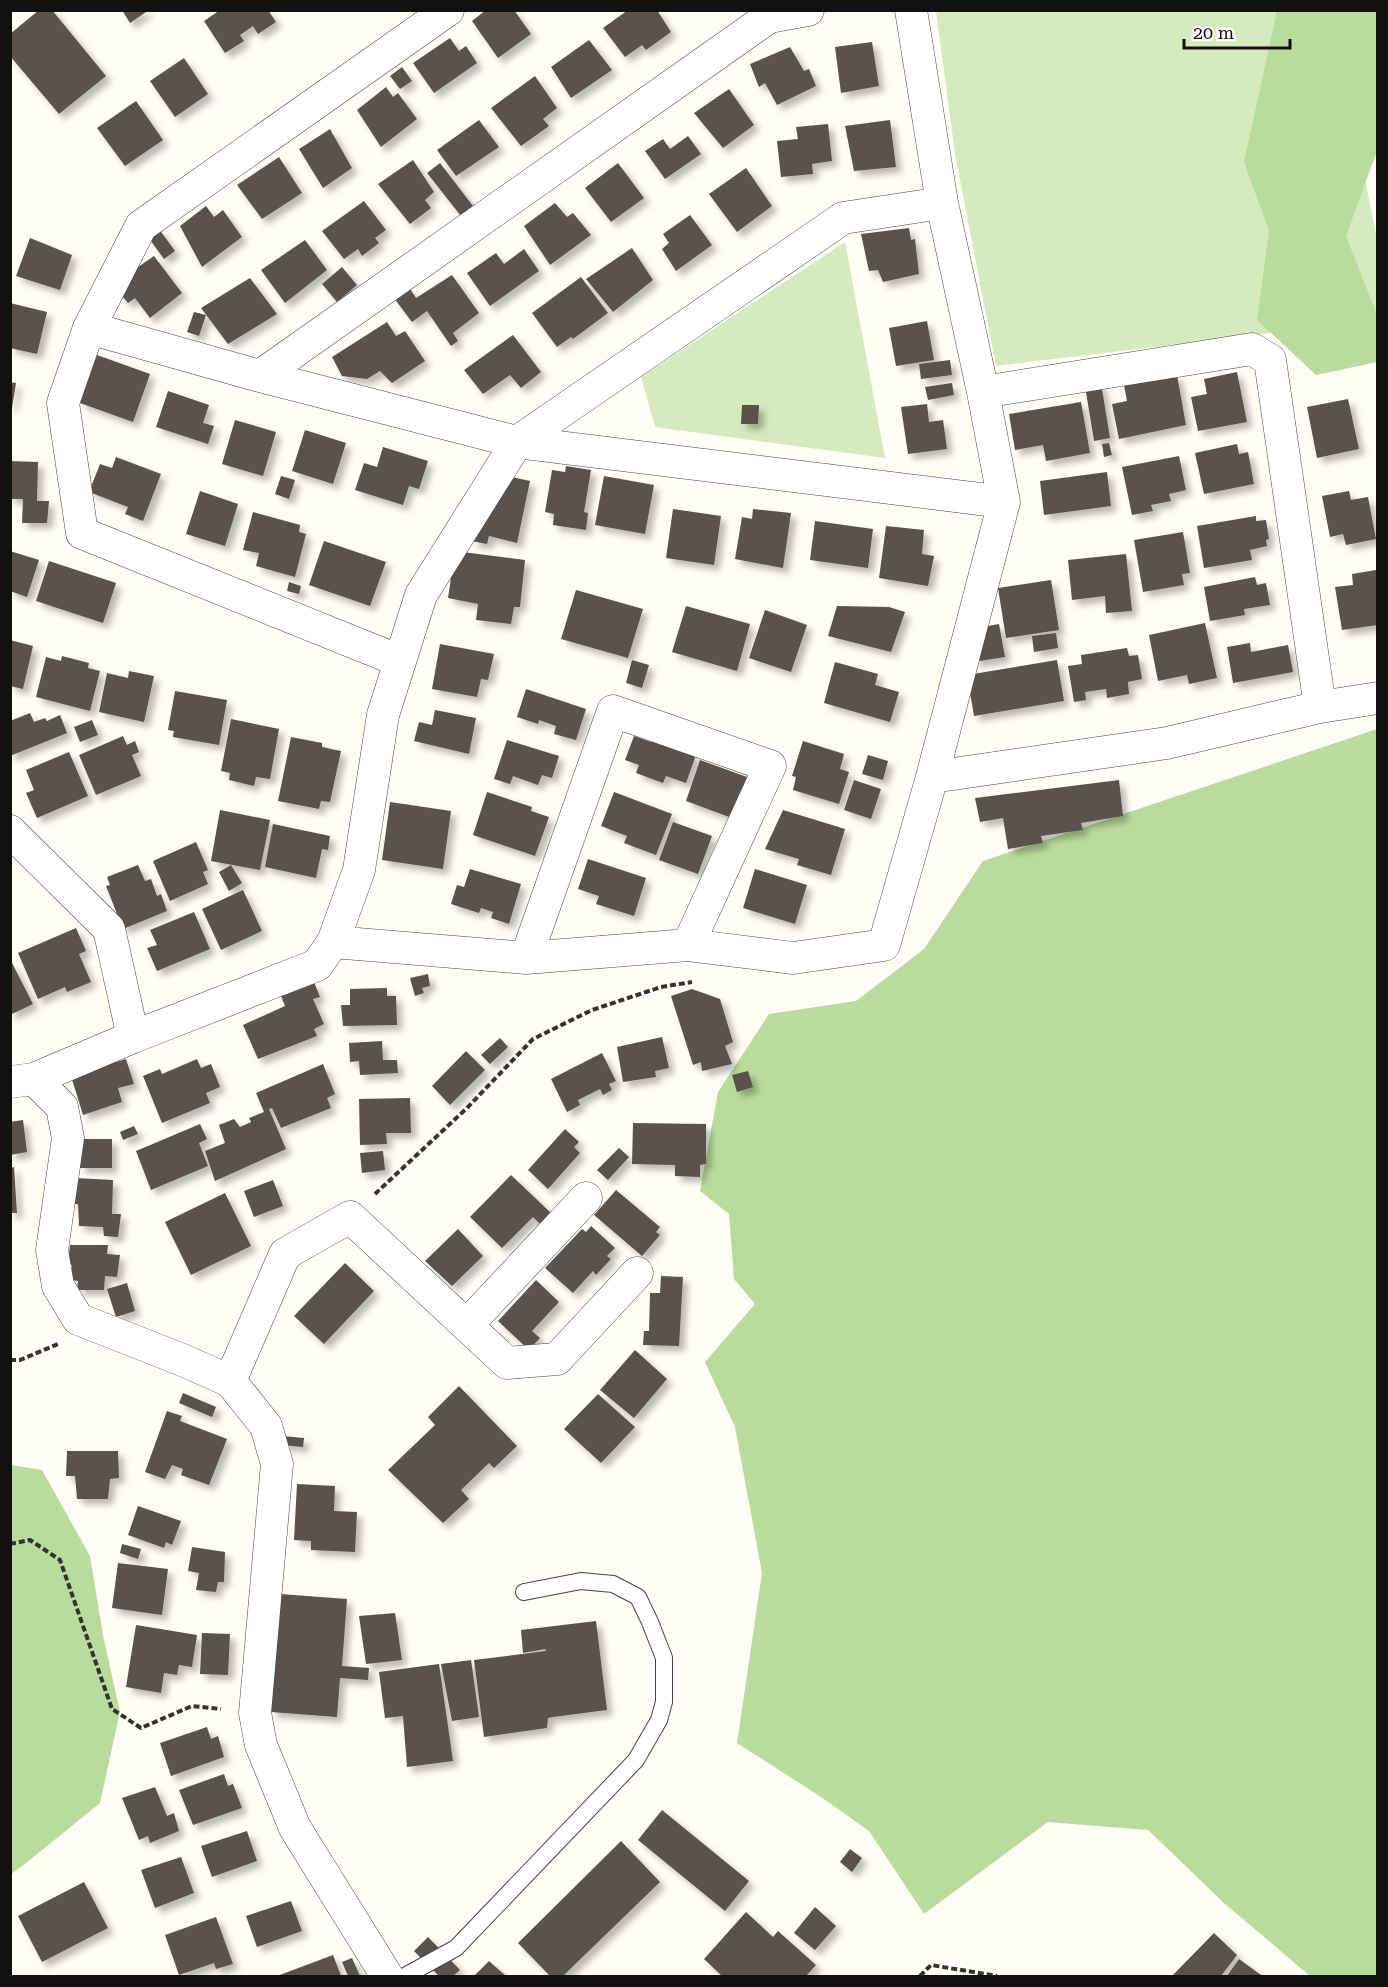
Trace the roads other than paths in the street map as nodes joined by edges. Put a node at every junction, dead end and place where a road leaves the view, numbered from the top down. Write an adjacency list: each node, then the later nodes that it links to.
1 (448, 10): 5 (street)
2 (808, 10): 6 (street)
3 (911, 10): 4 (street)
4 (942, 203): 7 (street); 8 (street)
5 (89, 327): 6 (street); 10 (street)
6 (260, 376): 8 (street)
7 (983, 392): 9 (street); 12 (street)
8 (517, 442): 9 (street); 10 (street)
9 (1004, 502): 13 (street)
10 (400, 661): 15 (street)
11 (1377, 698): 12 (street)
12 (1320, 707): 13 (street)
13 (932, 777): 16 (street)
14 (10, 831): 18 (street)
15 (333, 942): 17 (street); 18 (street)
16 (688, 945): 17 (street); 17 (street)
17 (526, 958)
18 (133, 1037): 19 (street)
19 (22, 1080): 23 (street)
20 (586, 1198): 22 (street)
21 (637, 1273): 22 (street)
22 (467, 1325): 23 (street)
23 (230, 1381): 25 (street)
24 (525, 1592): 26 (lane)
25 (387, 1977)
26 (405, 1977)

